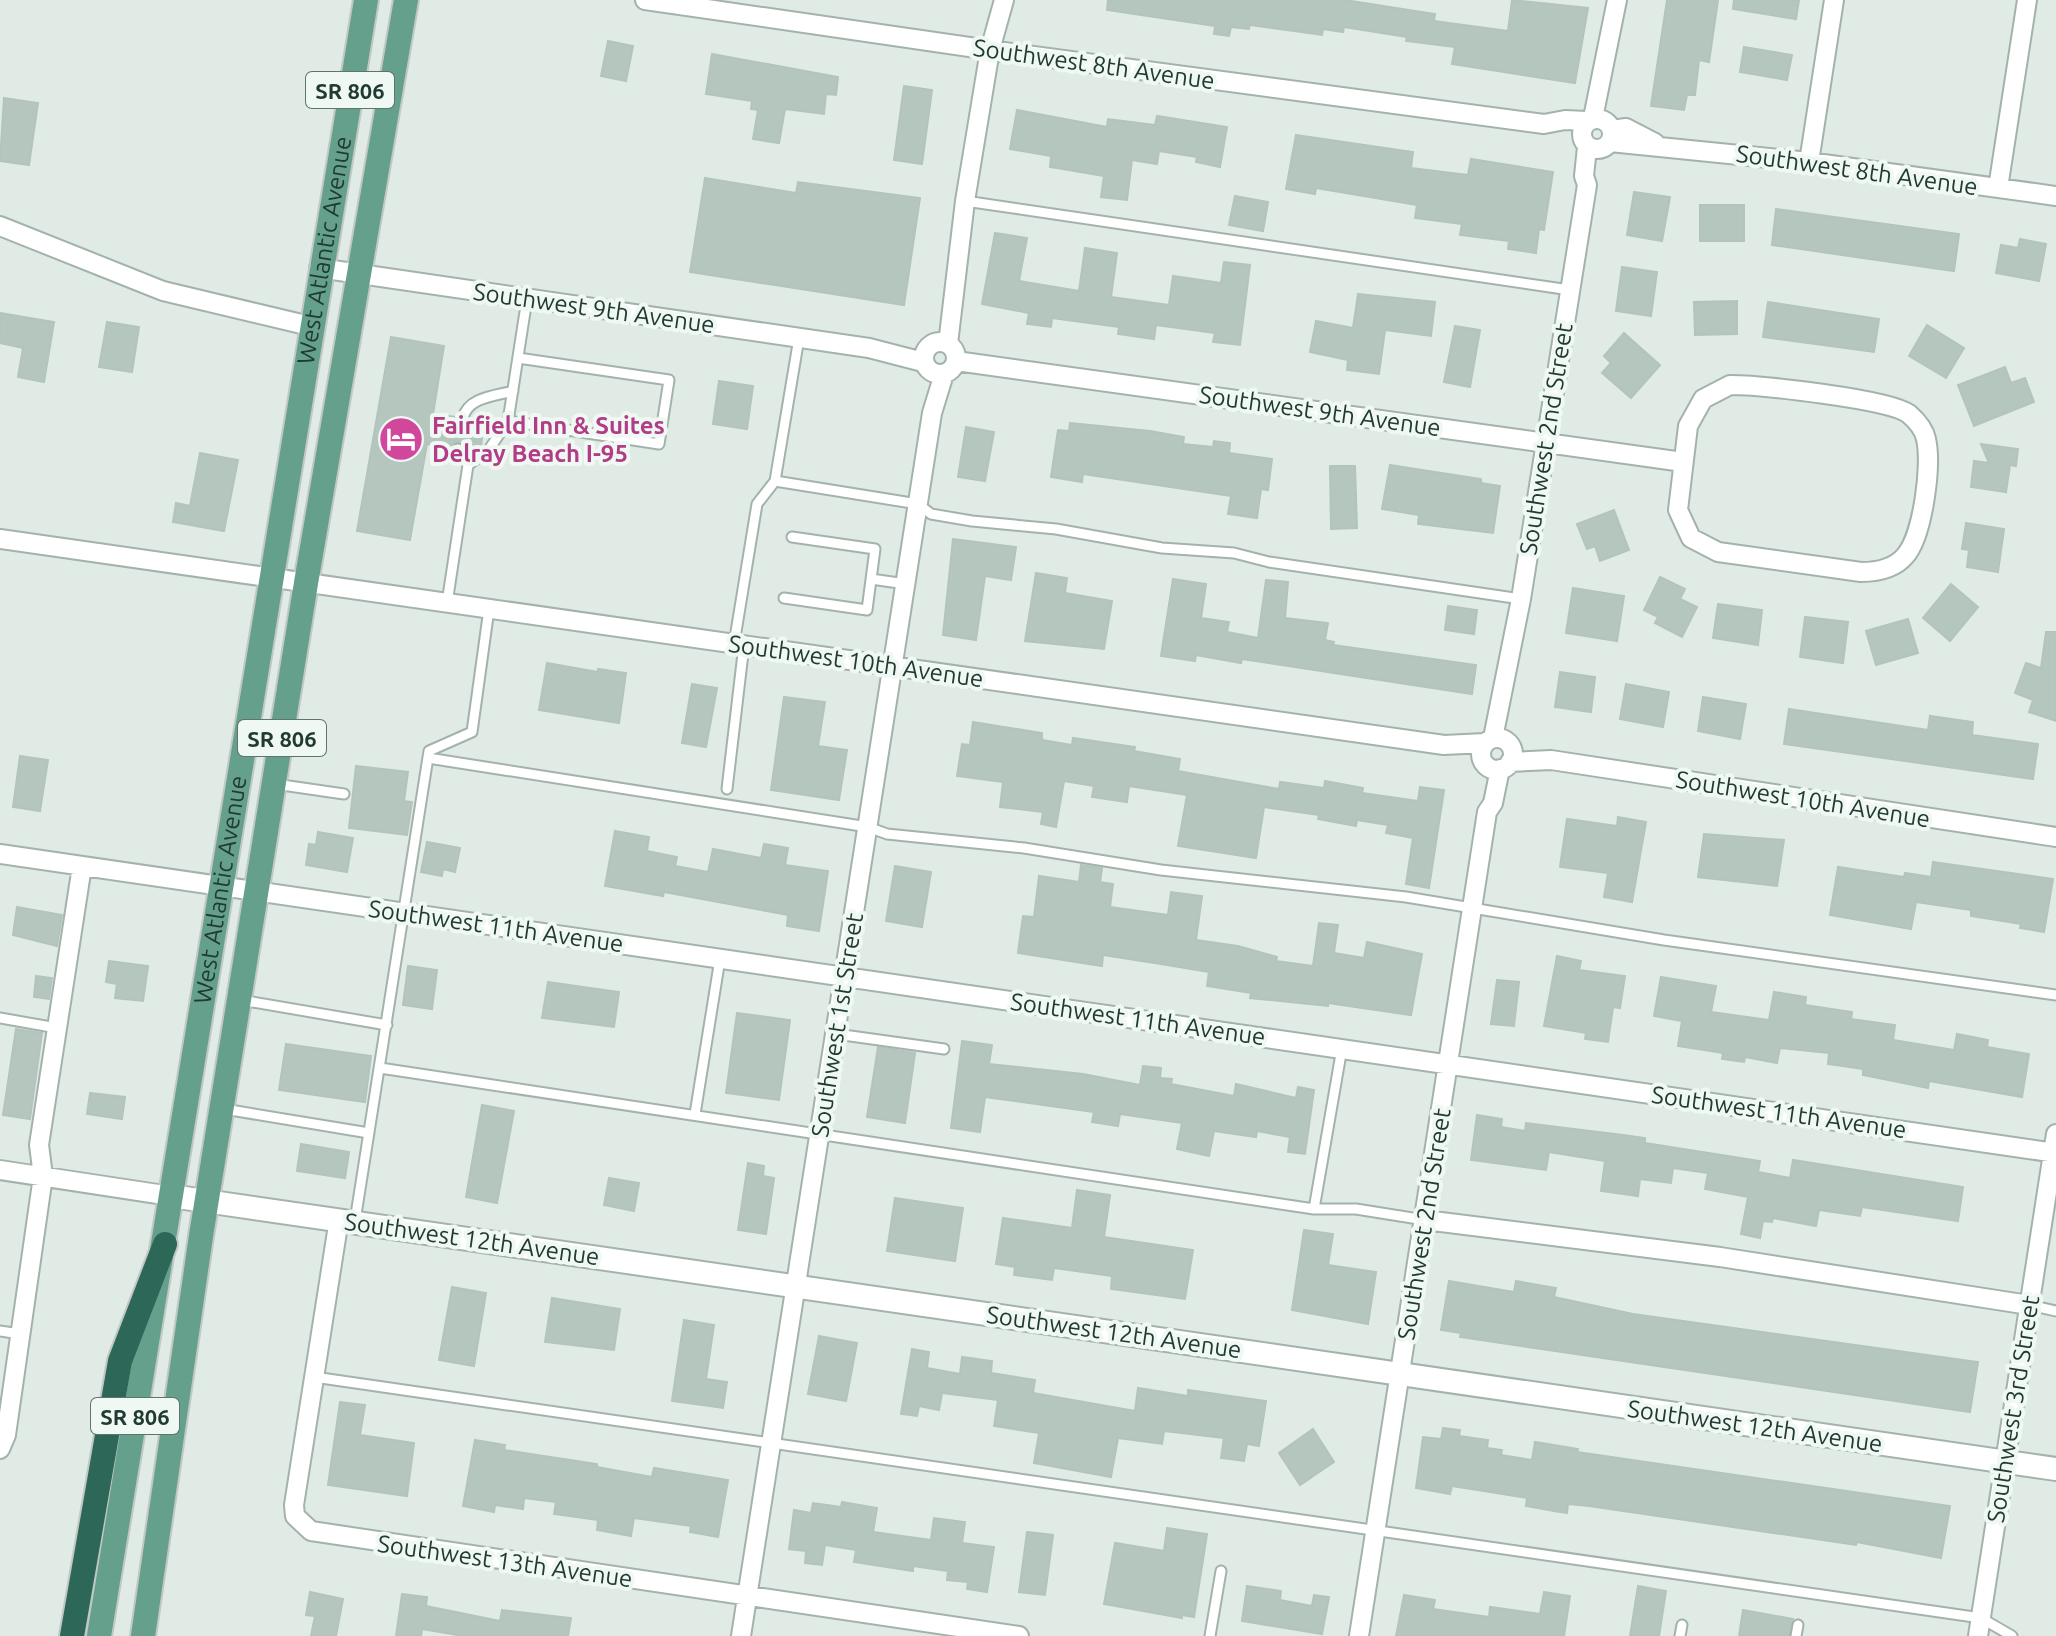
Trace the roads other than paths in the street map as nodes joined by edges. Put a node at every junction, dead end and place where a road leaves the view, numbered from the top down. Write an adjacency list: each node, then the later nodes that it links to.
1 (366, 0): 15 (main road, West Atlantic Avenue / SR 806)
2 (406, 0): 16 (main road, West Atlantic Avenue / SR 806)
3 (645, 0): 8 (street, Southwest 8th Avenue)
4 (1004, 0): 8 (street, Southwest 1st Street)
5 (1617, 0): 9 (street, Southwest 2nd Street)
6 (1834, 0): 10 (street)
7 (2027, 0): 11 (street)
8 (990, 50): 9 (street, Southwest 8th Avenue); 13 (street, Southwest 1st Street)
9 (1597, 133): 10 (street, Southwest 8th Avenue); 17 (street, Southwest 2nd Street)
10 (1809, 162): 11 (street, Southwest 8th Avenue)
11 (1998, 188): 12 (street, Southwest 8th Avenue)
12 (2056, 196)
13 (965, 201): 17 (lane); 21 (street, Southwest 1st Street)
14 (0, 226): 19 (street)
15 (319, 268): 16 (street, Southwest 9th Avenue); 19 (main road, West Atlantic Avenue / SR 806)
16 (360, 274): 18 (street, Southwest 9th Avenue); 36 (main road, West Atlantic Avenue / SR 806)
17 (1570, 290): 26 (street, Southwest 2nd Street)
18 (527, 299): 20 (street, Southwest 9th Avenue); 22 (lane)
19 (310, 326): 34 (main road, West Atlantic Avenue / SR 806)
20 (799, 338): 21 (street, Southwest 9th Avenue); 30 (lane)
21 (938, 357): 26 (street, Southwest 9th Avenue); 31 (street, Southwest 1st Street)
22 (518, 358): 23 (lane); 25 (lane)
23 (513, 391): 24 (lane); 25 (lane)
24 (463, 418)
25 (508, 421): 29 (lane)
26 (1546, 442): 28 (street, Southwest 9th Avenue); 39 (street, Southwest 2nd Street)
27 (458, 449): 29 (lane)
28 (1683, 462): 28 (street)
29 (468, 465): 40 (lane)
30 (775, 481): 31 (lane); 42 (lane)
31 (918, 504): 37 (street, Southwest 1st Street); 39 (lane)
32 (792, 537): 35 (lane)
33 (0, 539): 34 (street, Southwest 10th Avenue)
34 (268, 578): 36 (street, Southwest 10th Avenue); 53 (main road, West Atlantic Avenue / SR 806)
35 (871, 579): 37 (lane); 38 (lane)
36 (306, 583): 40 (street, Southwest 10th Avenue); 46 (main road, West Atlantic Avenue / SR 806)
37 (906, 584): 43 (street, Southwest 1st Street)
38 (784, 598)
39 (1521, 599): 44 (street, Southwest 2nd Street)
40 (447, 603): 41 (street, Southwest 10th Avenue)
41 (489, 609): 42 (street, Southwest 10th Avenue); 45 (lane)
42 (739, 644): 43 (street, Southwest 10th Avenue); 47 (lane)
43 (894, 667): 44 (street, Southwest 10th Avenue); 49 (street, Southwest 1st Street)
44 (1497, 753): 50 (street, Southwest 10th Avenue); 55 (street, Southwest 2nd Street)
45 (428, 758): 49 (lane); 56 (lane)
46 (275, 784): 48 (lane); 54 (main road, West Atlantic Avenue / SR 806)
47 (727, 789)
48 (344, 794)
49 (868, 827): 55 (lane); 58 (street, Southwest 1st Street)
50 (2056, 837)
51 (0, 854): 52 (street, Southwest 11th Avenue)
52 (82, 866): 53 (street, Southwest 11th Avenue); 63 (street)
53 (219, 887): 54 (street, Southwest 11th Avenue); 76 (main road, West Atlantic Avenue / SR 806)
54 (258, 892): 56 (street, Southwest 11th Avenue); 60 (main road, West Atlantic Avenue / SR 806)
55 (1473, 910): 59 (lane); 67 (street, Southwest 2nd Street)
56 (404, 913): 57 (street, Southwest 11th Avenue); 62 (lane)
57 (720, 959): 58 (street, Southwest 11th Avenue); 70 (lane)
58 (845, 976): 64 (street, Southwest 1st Street); 65 (street, Southwest 11th Avenue)
59 (2056, 995)
60 (241, 1000): 62 (lane); 69 (main road, West Atlantic Avenue / SR 806)
61 (0, 1018): 63 (lane)
62 (387, 1025): 68 (lane)
63 (57, 1028): 75 (street)
64 (836, 1034): 66 (lane); 71 (street, Southwest 1st Street)
65 (1342, 1048): 67 (street, Southwest 11th Avenue); 78 (lane)
66 (944, 1049)
67 (1449, 1063): 73 (street, Southwest 11th Avenue); 80 (street, Southwest 2nd Street)
68 (380, 1068): 70 (lane); 72 (lane)
69 (224, 1109): 72 (lane); 77 (main road, West Atlantic Avenue / SR 806)
70 (695, 1114): 71 (lane)
71 (820, 1132): 78 (lane); 82 (street, Southwest 1st Street)
72 (369, 1133): 79 (lane)
73 (2055, 1147): 83 (street, Southwest 3rd Street)
74 (0, 1170): 75 (street)
75 (43, 1176): 76 (street); 86 (street)
76 (171, 1196): 77 (street, Southwest 12th Avenue); 81 (main road, West Atlantic Avenue / SR 806)
77 (208, 1201): 79 (street, Southwest 12th Avenue); 100 (main road, West Atlantic Avenue / SR 806)
78 (1314, 1209): 80 (lane)
79 (347, 1220): 82 (street, Southwest 12th Avenue); 88 (street, Southwest 13th Avenue)
80 (1425, 1220): 83 (street); 87 (street, Southwest 2nd Street)
81 (165, 1244): 98 (highway); 99 (main road, West Atlantic Avenue / SR 806)
82 (796, 1286): 87 (street, Southwest 12th Avenue); 89 (street, Southwest 1st Street)
83 (2029, 1305): 84 (lane); 91 (street, Southwest 3rd Street)
84 (2056, 1311)
85 (0, 1331): 86 (lane)
86 (20, 1334): 90 (street)
87 (1400, 1374): 91 (street, Southwest 12th Avenue); 93 (street, Southwest 2nd Street)
88 (314, 1377): 89 (lane); 95 (street, Southwest 13th Avenue)
89 (771, 1443): 93 (lane); 95 (street, Southwest 1st Street)
90 (0, 1449)
91 (2005, 1462): 92 (street, Southwest 12th Avenue); 97 (street, Southwest 3rd Street)
92 (2056, 1469)
93 (1376, 1531): 97 (lane); 104 (street, Southwest 2nd Street)
94 (1221, 1571): 103 (lane)
95 (747, 1596): 101 (street, Southwest 1st Street); 102 (street, Southwest 13th Avenue)
96 (1798, 1625): 105 (lane)
97 (1980, 1627): 106 (lane)
98 (70, 1636)
99 (99, 1636)
100 (143, 1636)
101 (741, 1636)
102 (1019, 1636)
103 (1210, 1636)
104 (1359, 1636)
105 (1796, 1636)
106 (2012, 1636)

